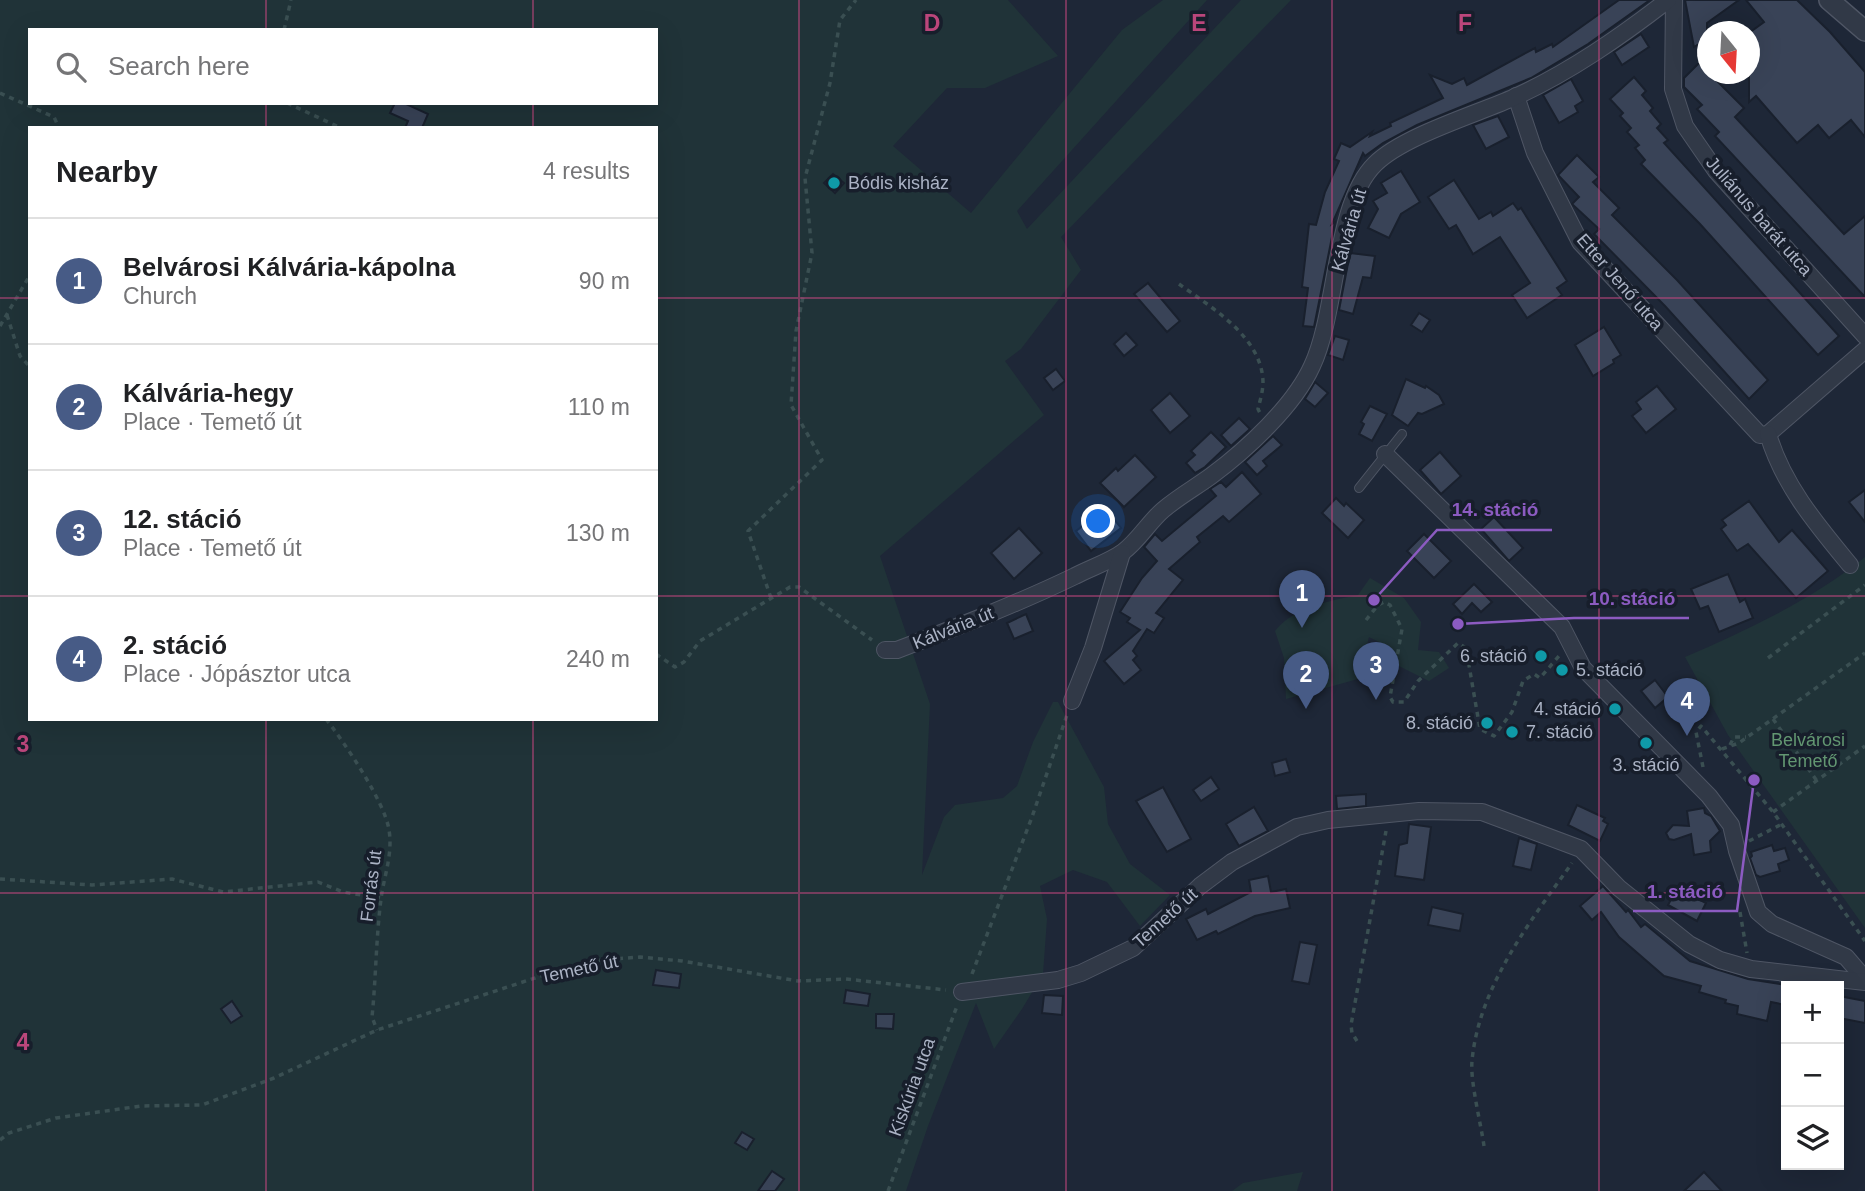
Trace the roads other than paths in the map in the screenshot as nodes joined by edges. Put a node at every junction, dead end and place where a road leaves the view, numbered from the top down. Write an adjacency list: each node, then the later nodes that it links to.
1 (1668, 0): 6 (street, Kálvária út)
2 (1674, 0): 7 (street, Juliánus barát utca)
3 (1829, 0): 4 (street)
4 (1845, 8): 5 (street)
5 (1865, 31)
6 (1516, 96): 10 (street, Etter Jenő utca); 13 (street, Kálvária út)
7 (1865, 336)
8 (1865, 349): 10 (street)
9 (1402, 434): 11 (lane)
10 (1768, 434): 14 (street)
11 (1385, 454): 12 (lane); 17 (street)
12 (1359, 488)
13 (1122, 552): 15 (street, Kálvária út); 16 (street, Kálvária út)
14 (1850, 565)
15 (891, 650)
16 (1072, 701)
17 (1865, 980): 18 (street, Temető út)
18 (962, 992)

